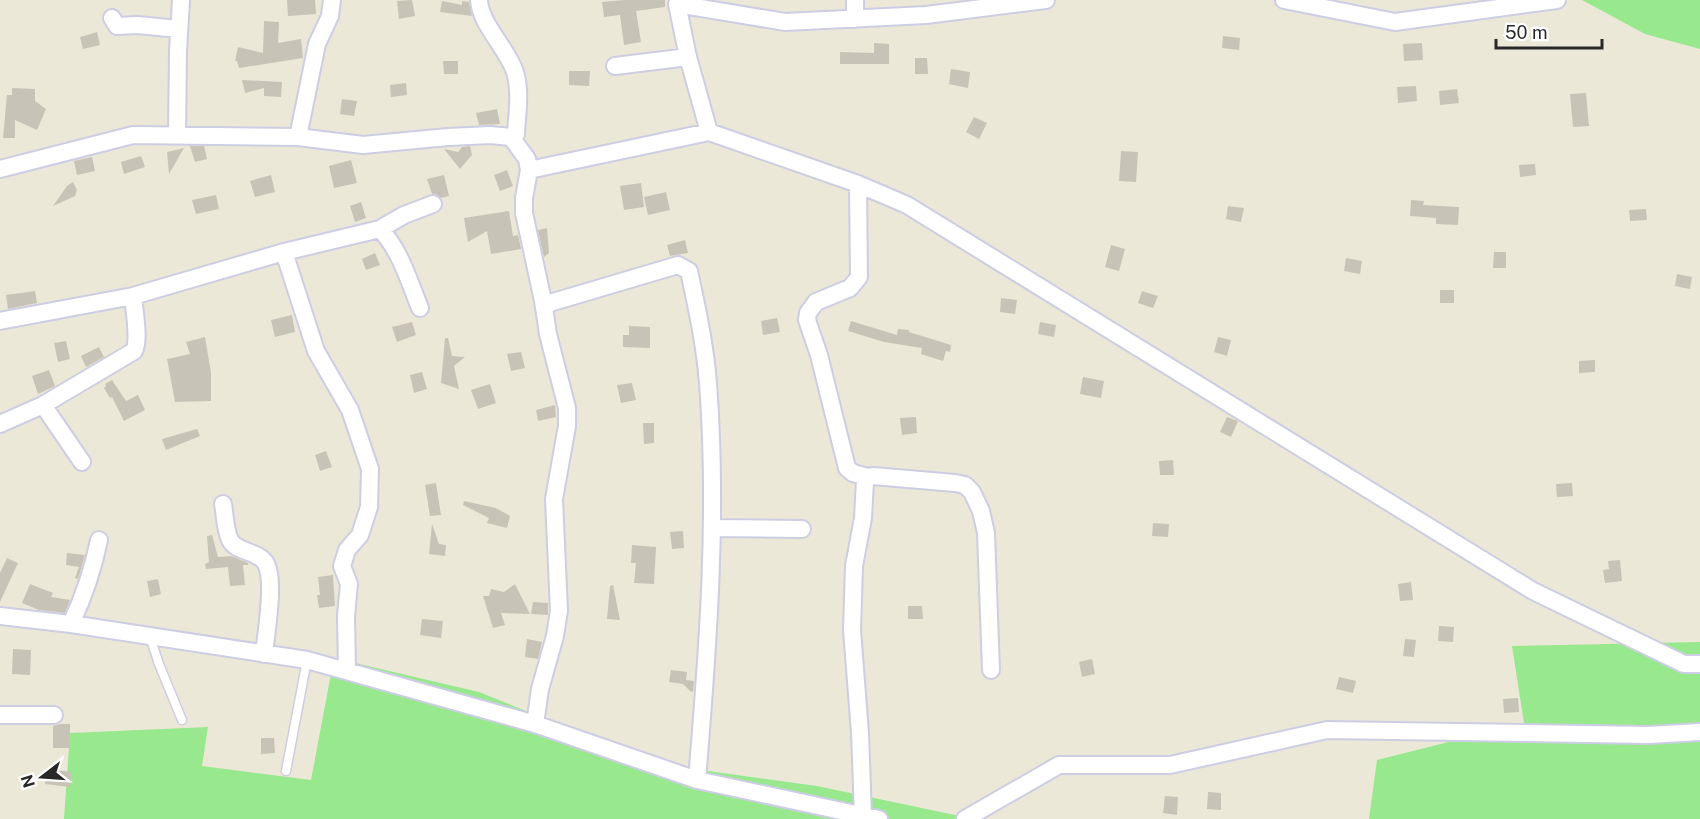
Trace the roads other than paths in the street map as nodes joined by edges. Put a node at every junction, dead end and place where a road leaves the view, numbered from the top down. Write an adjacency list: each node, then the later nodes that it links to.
1 (181, 0): 11 (street)
2 (332, 0): 16 (street)
3 (479, 0): 17 (street)
4 (855, 0): 10 (street)
5 (1046, 0): 10 (street)
6 (1284, 0): 7 (street)
7 (1557, 0)
8 (677, 2): 10 (street); 12 (street)
9 (112, 18): 11 (street)
10 (855, 19)
11 (179, 29): 15 (street)
12 (688, 57): 13 (street); 14 (street)
13 (615, 66)
14 (709, 132): 19 (street); 20 (street)
15 (177, 136): 16 (street); 18 (street)
16 (298, 137): 17 (street)
17 (511, 137): 19 (street)
18 (0, 169)
19 (529, 170): 25 (street)
20 (858, 184): 31 (street); 41 (street)
21 (433, 204): 22 (street)
22 (380, 229): 23 (street); 26 (street)
23 (284, 252): 24 (street); 43 (street)
24 (133, 296): 27 (street); 28 (street)
25 (543, 301): 33 (street); 47 (street)
26 (420, 308)
27 (0, 321)
28 (44, 405): 29 (street); 30 (street)
29 (0, 424)
30 (82, 462)
31 (868, 477): 42 (street); 51 (street)
32 (223, 504): 39 (street)
33 (713, 528): 34 (street); 50 (street)
34 (802, 529)
35 (99, 540): 37 (street)
36 (0, 616): 37 (street)
37 (71, 624): 38 (street)
38 (150, 636): 39 (street); 46 (lane)
39 (264, 654): 40 (street)
40 (307, 660): 43 (street); 49 (lane)
41 (1700, 664)
42 (991, 670)
43 (347, 671): 47 (street)
44 (0, 715): 45 (street)
45 (54, 715)
46 (182, 720)
47 (535, 724): 50 (street)
48 (1700, 732): 52 (street)
49 (286, 771)
50 (697, 780): 51 (street)
51 (871, 817)
52 (965, 819)

